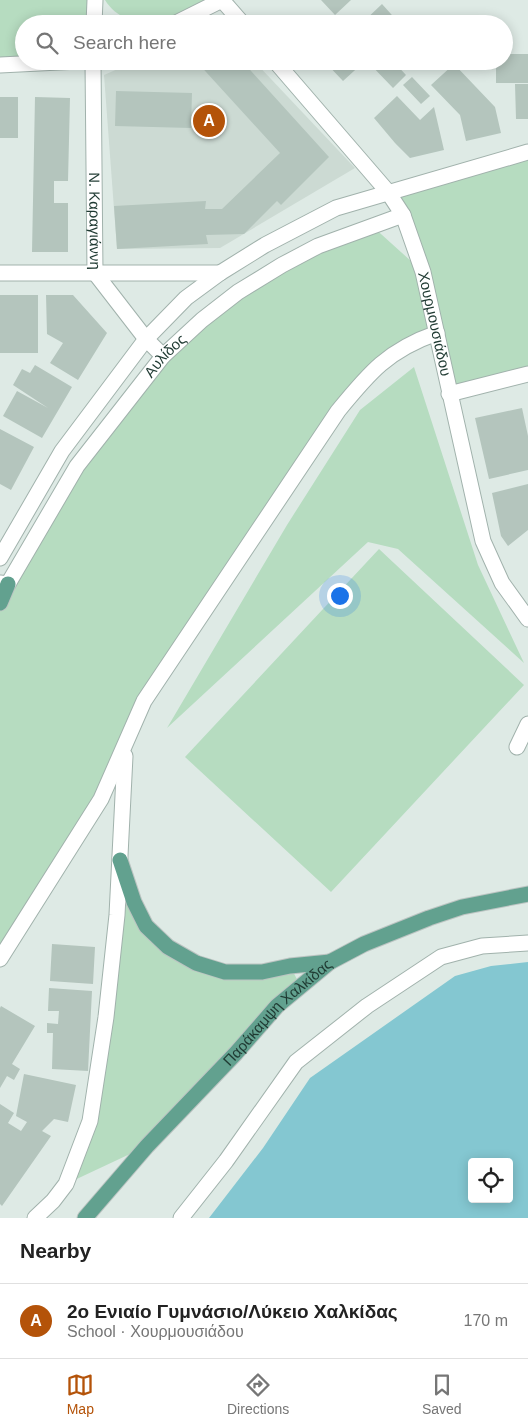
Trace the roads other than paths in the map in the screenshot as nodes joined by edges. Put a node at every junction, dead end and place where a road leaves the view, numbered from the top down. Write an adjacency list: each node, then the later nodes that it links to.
1 (95, 0): 3 (street)
2 (222, 0): 4 (street); 5 (street)
3 (94, 15)
4 (192, 15)
5 (235, 15)
6 (15, 64): 7 (street)
7 (0, 65)
8 (93, 70): 14 (street, Ν. Καραγιάννη)
9 (283, 70): 11 (street, Χουρμουσιάδου)
10 (528, 152): 11 (street, Αυλίδος)
11 (388, 192): 12 (street, Χουρμουσιάδου); 15 (street, Αυλίδος)
12 (403, 215): 16 (street, Χουρμουσιάδου); 18 (street, Αυλίδος)
13 (0, 273): 14 (street)
14 (96, 273): 15 (street); 17 (street, Ν. Καραγιάννη)
15 (220, 273): 17 (street, Αυλίδος)
16 (437, 333): 20 (street, Χουρμουσιάδου); 26 (street)
17 (146, 339): 18 (street, Ν. Καραγιάννη); 21 (street, Αυλίδος)
18 (163, 356): 22 (street, Αυλίδος)
19 (528, 374): 20 (street)
20 (449, 394): 24 (street, Χουρμουσιάδου)
21 (0, 558)
22 (4, 583): 23 (main road)
23 (0, 603)
24 (528, 619)
25 (528, 724): 27 (street)
26 (125, 747): 28 (street); 31 (street)
27 (517, 747)
28 (120, 860): 32 (main road); 33 (street)
29 (528, 894): 32 (main road, Παράκαμψη Χαλκίδας)
30 (528, 944): 35 (street)
31 (0, 959)
32 (330, 962): 34 (main road, Παράκαμψη Χαλκίδας)
33 (35, 1218)
34 (85, 1218)
35 (181, 1218)

